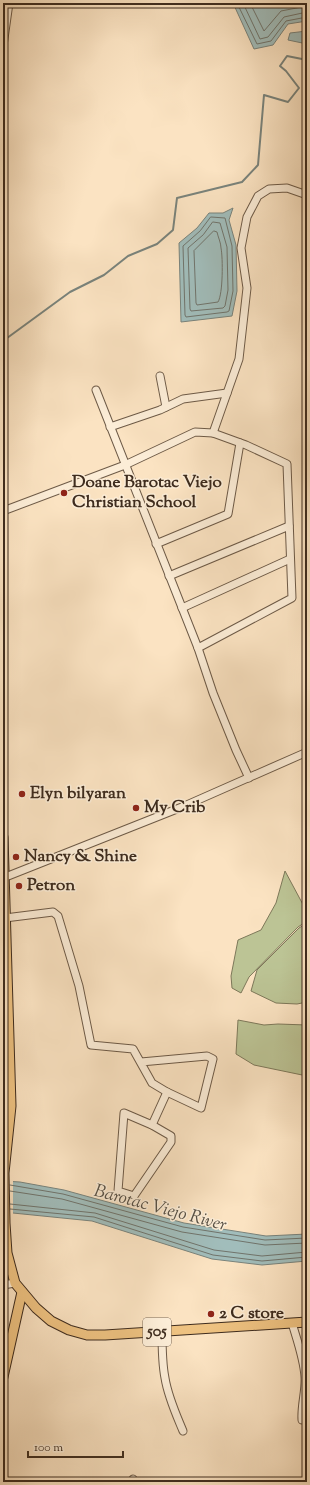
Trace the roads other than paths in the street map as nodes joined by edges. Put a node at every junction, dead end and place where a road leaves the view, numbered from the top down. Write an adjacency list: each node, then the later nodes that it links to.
1 (9, 3): 2 (street)
2 (3, 46)
3 (307, 195): 6 (street)
4 (160, 376): 7 (street)
5 (96, 390): 8 (street)
6 (227, 393): 7 (street); 9 (street)
7 (166, 407): 8 (street)
8 (110, 427): 11 (street)
9 (213, 433): 10 (street); 11 (street)
10 (240, 443): 13 (street); 14 (street)
11 (124, 465): 12 (street); 14 (street)
12 (3, 511)
13 (289, 526): 15 (street); 16 (street)
14 (156, 544): 16 (street)
15 (290, 559): 17 (street); 18 (street)
16 (169, 576): 17 (street)
17 (182, 608): 18 (street)
18 (198, 648): 20 (street)
19 (307, 752): 20 (street)
20 (249, 778): 22 (street)
21 (3, 837): 22 (main road, 505)
22 (3, 878): 23 (main road, 505)
23 (6, 918): 24 (main road, 505); 25 (street)
24 (6, 1011): 28 (main road, 505)
25 (141, 1062): 26 (street); 26 (street)
26 (167, 1092): 27 (street)
27 (152, 1125): 27 (street)
28 (15, 1283): 29 (street); 30 (main road, 505)
29 (3, 1285)
30 (22, 1292): 33 (main road, 505); 34 (main road)
31 (307, 1322): 32 (main road, 505)
32 (292, 1323): 33 (main road, 505); 35 (street)
33 (162, 1331): 36 (street)
34 (3, 1377)
35 (302, 1420)
36 (183, 1431)

